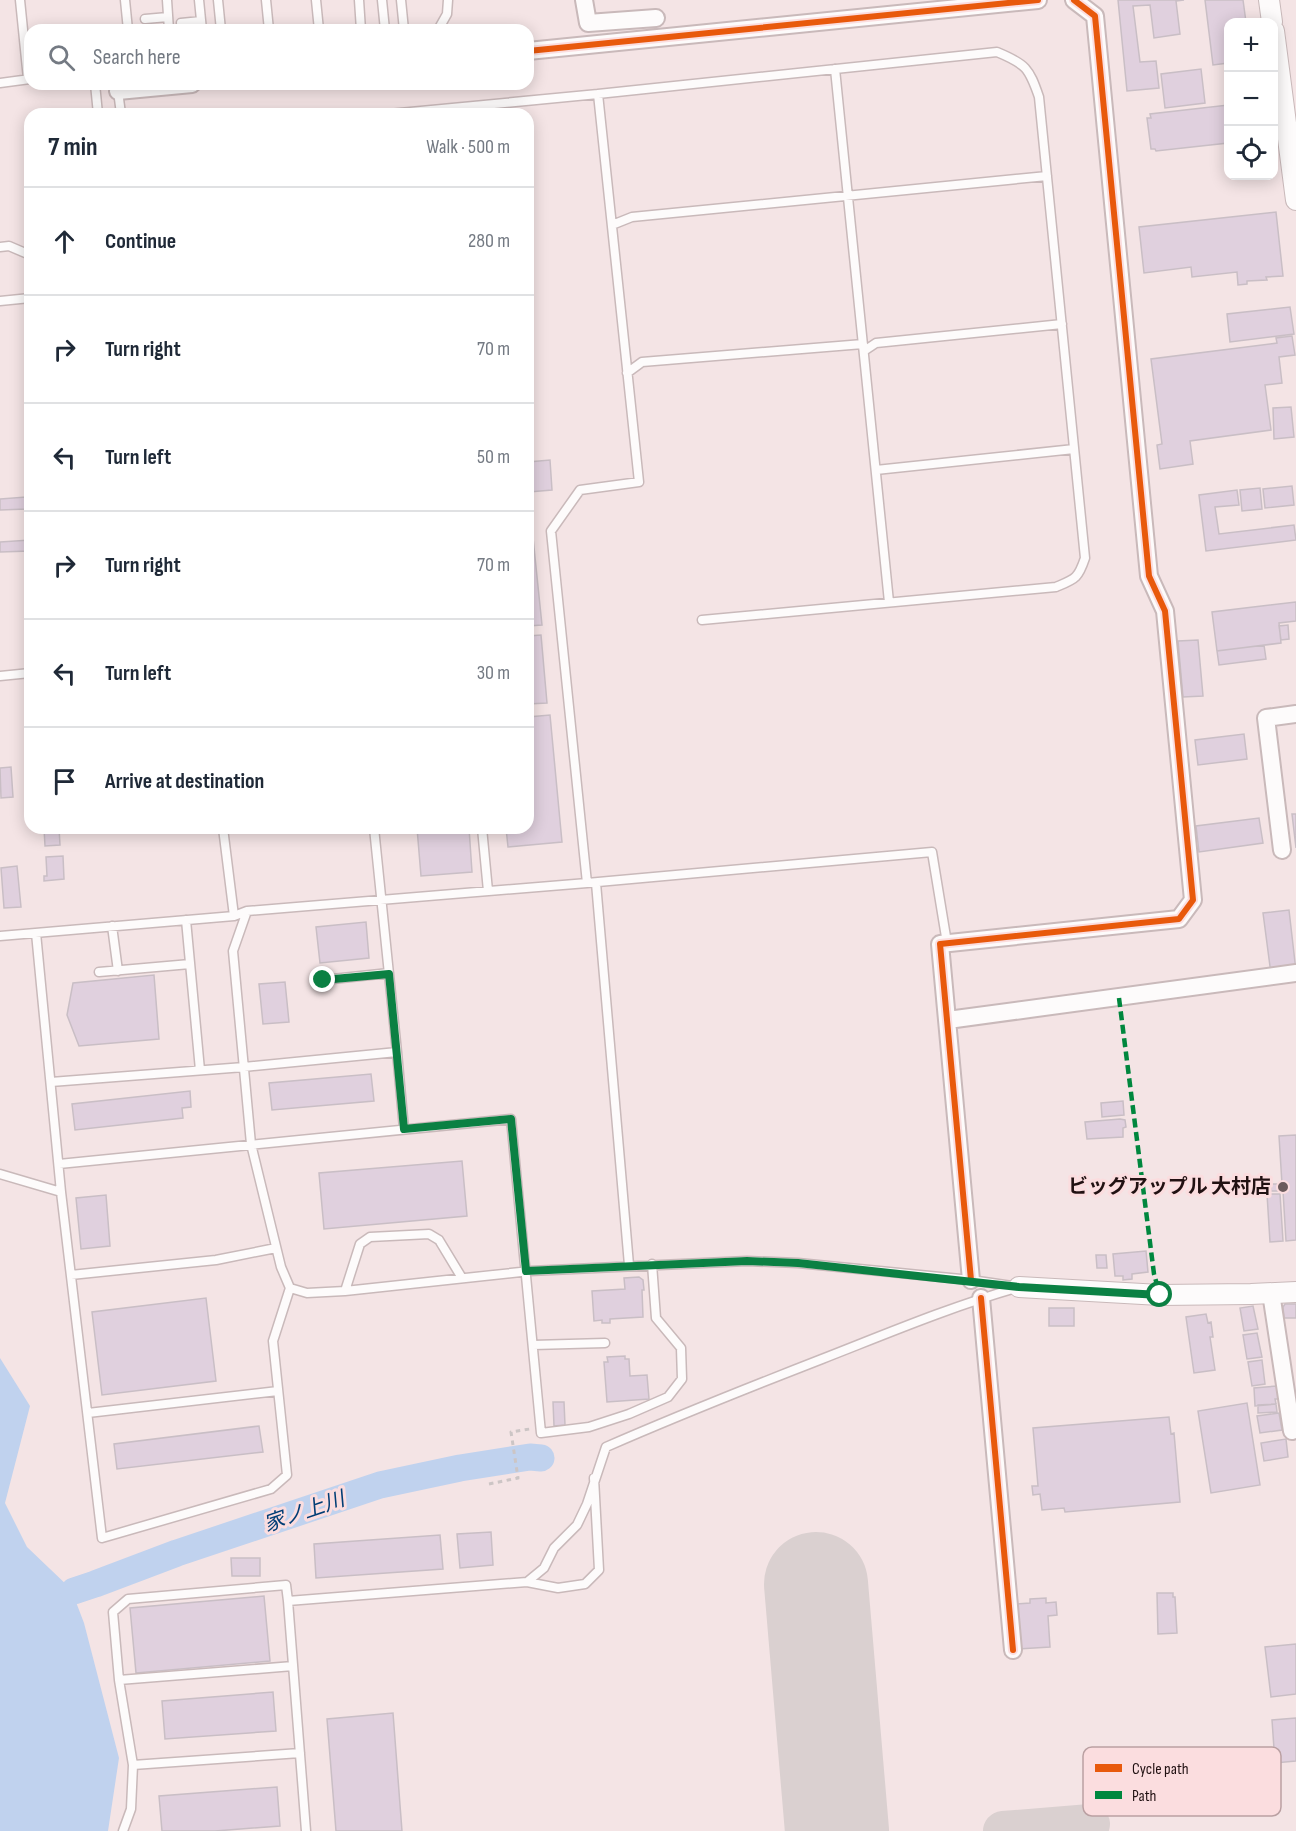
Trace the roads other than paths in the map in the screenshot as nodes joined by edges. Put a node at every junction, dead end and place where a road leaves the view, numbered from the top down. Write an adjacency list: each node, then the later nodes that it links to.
1 (20, 0): 32 (lane)
2 (125, 0): 21 (lane)
3 (167, 0): 16 (lane)
4 (199, 0): 24 (lane)
5 (218, 0): 25 (lane)
6 (266, 0): 26 (lane)
7 (316, 0): 27 (lane)
8 (359, 0): 28 (lane)
9 (382, 0): 29 (lane)
10 (401, 0): 30 (lane)
11 (448, 0): 31 (lane)
12 (584, 0): 17 (street)
13 (1038, 0): 33 (street)
14 (1074, 0): 76 (street)
15 (1269, 0): 18 (street)
16 (168, 17): 19 (lane); 22 (lane)
17 (656, 18)
18 (1271, 18)
19 (145, 20)
20 (181, 23): 23 (lane)
21 (127, 24)
22 (169, 24)
23 (188, 24)
24 (202, 24)
25 (221, 24)
26 (268, 24)
27 (318, 24)
28 (361, 24)
29 (384, 24)
30 (403, 24)
31 (442, 24)
32 (24, 35)
33 (534, 50)
34 (1278, 61): 47 (street)
35 (835, 69): 41 (lane); 45 (lane); 46 (lane)
36 (24, 80): 37 (lane)
37 (0, 83)
38 (96, 90): 42 (lane)
39 (129, 90): 40 (street)
40 (118, 91): 43 (lane)
41 (598, 94): 44 (lane); 48 (lane)
42 (97, 108)
43 (120, 108)
44 (452, 108)
45 (1047, 176): 46 (lane); 53 (lane)
46 (848, 194): 48 (lane); 54 (lane)
47 (1296, 198)
48 (612, 225): 55 (lane)
49 (0, 247): 50 (lane)
50 (24, 252)
51 (24, 299): 52 (lane)
52 (0, 301)
53 (1062, 324): 54 (lane); 56 (lane)
54 (863, 348): 55 (lane); 57 (lane)
55 (627, 373): 67 (lane)
56 (1074, 449): 57 (lane); 58 (lane)
57 (876, 470): 58 (lane)
58 (889, 602): 59 (lane)
59 (702, 620)
60 (24, 674): 61 (lane)
61 (0, 676)
62 (1296, 714): 66 (street)
63 (224, 834): 71 (lane)
64 (375, 834): 69 (lane)
65 (483, 834): 68 (lane)
66 (1282, 850)
67 (592, 883): 68 (lane); 76 (lane); 95 (lane)
68 (488, 891): 69 (lane)
69 (382, 900): 70 (lane); 80 (lane)
70 (247, 911): 71 (lane); 85 (lane)
71 (234, 916): 72 (lane)
72 (186, 920): 73 (lane); 77 (lane)
73 (112, 926): 74 (lane); 78 (lane)
74 (36, 933): 75 (lane); 87 (lane)
75 (0, 936)
76 (947, 944): 83 (street)
77 (190, 964): 78 (lane); 86 (lane)
78 (118, 971): 79 (lane)
79 (99, 972)
80 (389, 974): 82 (lane); 84 (lane)
81 (1296, 974): 83 (street)
82 (323, 980)
83 (948, 1020): 99 (street)
84 (397, 1052): 85 (lane); 88 (lane)
85 (244, 1067): 86 (lane); 89 (lane)
86 (200, 1070): 87 (lane)
87 (51, 1082): 90 (lane)
88 (404, 1129): 89 (lane); 96 (lane)
89 (251, 1144): 90 (lane); 93 (lane)
90 (59, 1164): 92 (lane)
91 (0, 1174): 92 (lane)
92 (62, 1192): 97 (lane)
93 (276, 1248): 97 (lane); 101 (lane)
94 (652, 1264): 95 (lane); 99 (lane); 107 (lane)
95 (629, 1265): 96 (lane)
96 (526, 1271): 98 (lane); 107 (lane)
97 (71, 1275): 109 (lane)
98 (462, 1278): 102 (lane); 102 (lane)
99 (971, 1280): 100 (lane)
100 (1019, 1287): 104 (street); 105 (lane)
101 (291, 1288): 102 (lane); 108 (lane)
102 (345, 1290)
103 (1296, 1292): 104 (street)
104 (1271, 1293): 110 (street)
105 (981, 1298): 111 (lane); 114 (street)
106 (605, 1343): 107 (lane)
107 (533, 1345)
108 (278, 1391): 109 (lane); 109 (lane)
109 (88, 1413)
110 (1292, 1431)
111 (594, 1478): 112 (lane); 112 (lane)
112 (527, 1582): 113 (lane)
113 (288, 1602): 115 (lane); 116 (lane)
114 (1013, 1650)
115 (293, 1666): 116 (lane); 117 (lane)
116 (119, 1680): 118 (lane)
117 (300, 1753): 118 (lane); 120 (lane)
118 (132, 1766): 119 (lane)
119 (123, 1831)
120 (306, 1831)

